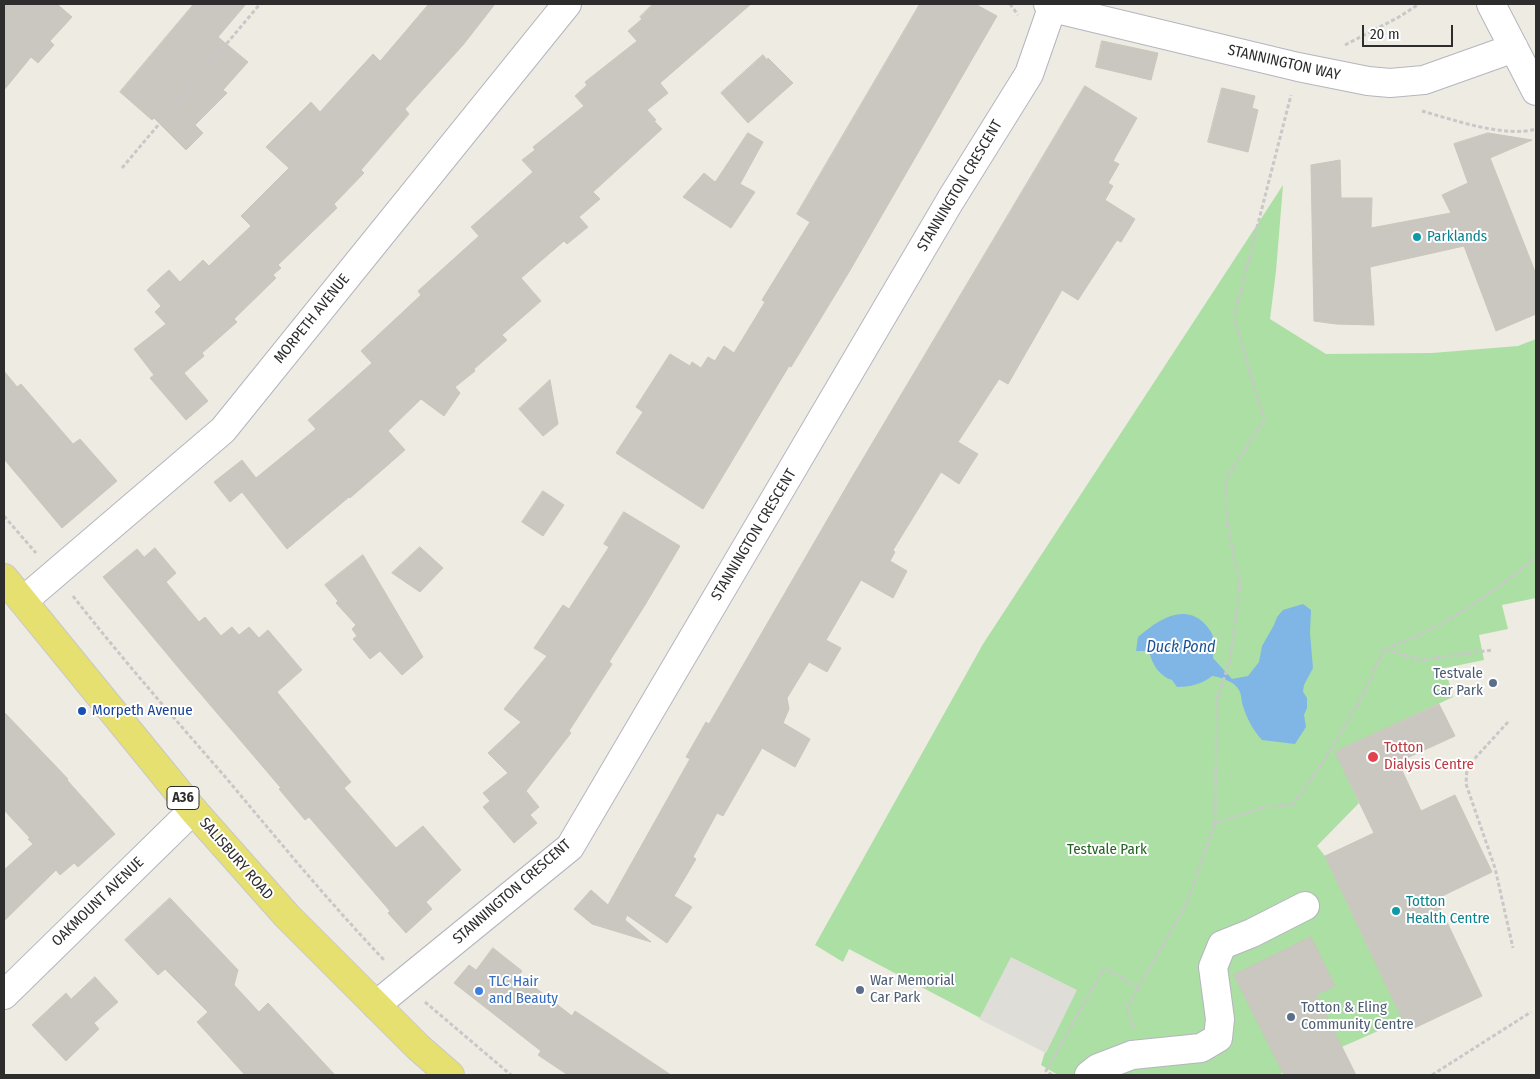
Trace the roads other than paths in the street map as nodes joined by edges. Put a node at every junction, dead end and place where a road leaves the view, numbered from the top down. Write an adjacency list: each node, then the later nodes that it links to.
1 (567, 4): 7 (street, MORPETH AVENUE)
2 (1491, 4): 4 (street)
3 (1050, 6): 4 (street, STANNINGTON WAY); 11 (street, STANNINGTON CRESCENT)
4 (1514, 48): 5 (street)
5 (1536, 91)
6 (4, 578): 7 (main road, SALISBURY ROAD / A36)
7 (23, 601): 8 (main road, SALISBURY ROAD / A36)
8 (193, 810): 10 (street, OAKMOUNT AVENUE); 11 (main road, SALISBURY ROAD / A36)
9 (1305, 906): 13 (street)
10 (4, 995)
11 (376, 1005): 12 (main road, SALISBURY ROAD / A36)
12 (450, 1075)
13 (1089, 1075)

